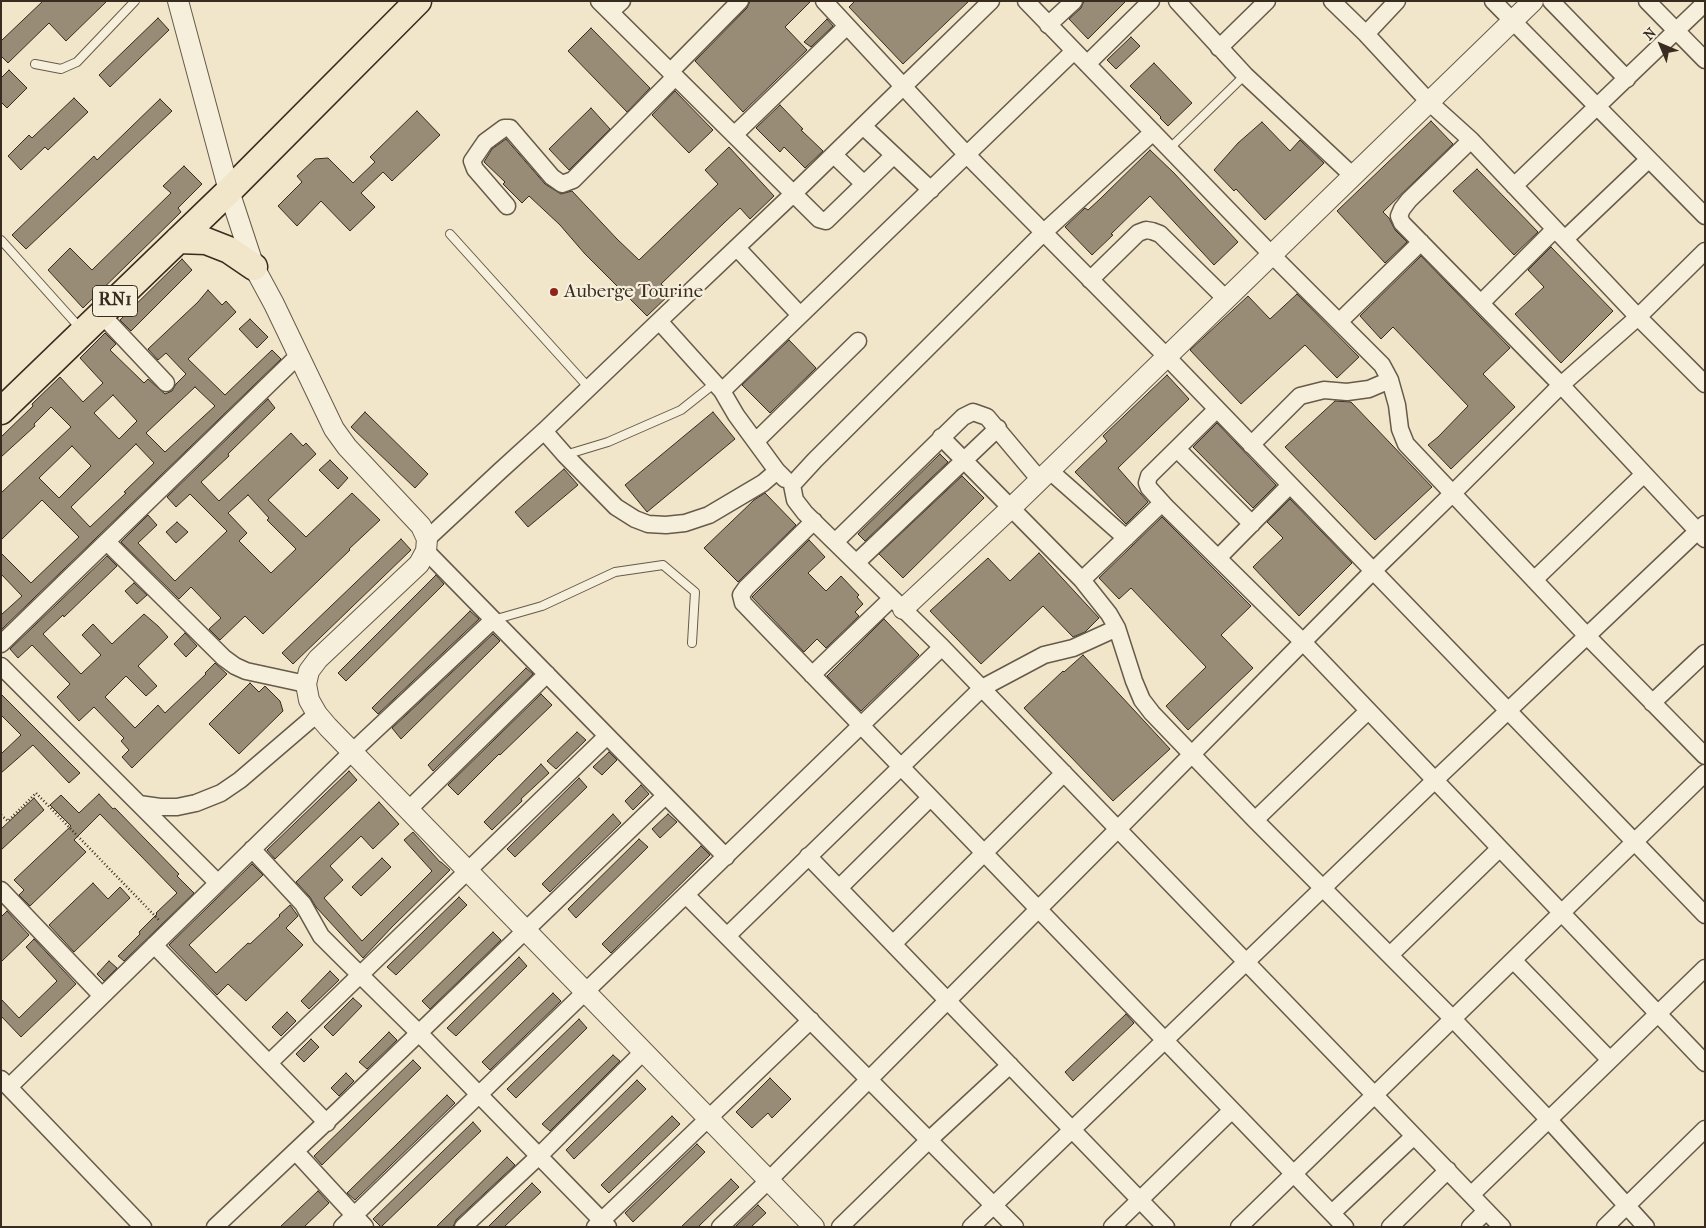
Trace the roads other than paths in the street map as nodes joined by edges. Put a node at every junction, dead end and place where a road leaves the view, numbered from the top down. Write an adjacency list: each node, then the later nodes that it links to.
1 (136, 1): 28 (lane)
2 (178, 1): 49 (street)
3 (418, 1): 49 (highway, RN1)
4 (740, 1): 30 (street)
5 (991, 1): 33 (street)
6 (1026, 1): 21 (street)
7 (1074, 1): 21 (street)
8 (1151, 1): 29 (street)
9 (1177, 1): 25 (street)
10 (1266, 1): 25 (street)
11 (1332, 1): 24 (street)
12 (1397, 1): 24 (street)
13 (1494, 1): 20 (street)
14 (1534, 1): 20 (street)
15 (1551, 1): 32 (street)
16 (1647, 1): 23 (street)
17 (827, 2): 22 (street)
18 (1705, 4): 23 (street)
19 (610, 5): 30 (street)
20 (1512, 22): 34 (street); 35 (street)
21 (1048, 25): 26 (street)
22 (847, 26): 33 (street); 38 (street)
23 (1676, 31): 27 (street); 32 (street)
24 (1366, 34): 34 (street)
25 (1220, 48): 31 (street)
26 (1074, 51): 29 (street); 43 (street)
27 (1705, 60)
28 (35, 64)
29 (1087, 64): 37 (street)
30 (672, 74): 38 (street); 51 (street)
31 (1245, 75): 40 (lane); 45 (street)
32 (1626, 79): 35 (street)
33 (904, 87): 36 (street); 43 (street)
34 (1430, 103): 39 (street); 45 (street)
35 (1597, 107): 44 (street); 47 (street)
36 (863, 126): 41 (street); 42 (street)
37 (1153, 132): 40 (street); 53 (street)
38 (734, 136): 50 (street)
39 (1471, 140): 47 (street); 58 (street)
40 (1169, 149): 61 (street)
41 (834, 155): 46 (street); 50 (street)
42 (894, 155): 46 (street); 48 (street)
43 (967, 155): 48 (street); 53 (street)
44 (1648, 160): 52 (street); 55 (street)
45 (1353, 176): 61 (street)
46 (864, 184): 50 (street)
47 (1514, 186): 55 (street)
48 (931, 190): 66 (street)
49 (229, 191): 57 (highway, RN1); 62 (street)
50 (793, 194): 59 (street)
51 (507, 206)
52 (1705, 216)
53 (1043, 233): 63 (street); 93 (street)
54 (450, 234): 79 (lane)
55 (1560, 234): 65 (street); 67 (street)
56 (1, 240): 69 (lane)
57 (178, 240): 62 (highway); 69 (highway, RN1)
58 (1421, 242): 65 (street); 70 (street)
59 (737, 248): 66 (street); 68 (street)
60 (1705, 251): 67 (street)
61 (1272, 255): 64 (street); 70 (street)
62 (254, 267): 72 (street)
63 (1090, 280): 64 (street); 73 (street)
64 (1226, 300): 73 (street)
65 (1481, 303): 77 (street)
66 (800, 315): 78 (street)
67 (1638, 317): 76 (street); 77 (street)
68 (659, 320): 78 (street); 79 (street)
69 (92, 322): 75 (street); 81 (highway, RN1)
70 (1339, 322): 74 (street)
71 (858, 341): 85 (street)
72 (299, 354): 102 (street); 104 (street)
73 (1167, 357): 80 (street); 92 (street)
74 (1390, 380): 86 (street); 95 (street)
75 (166, 383)
76 (1705, 384)
77 (1561, 385): 91 (street); 95 (street)
78 (718, 387): 85 (street); 88 (lane)
79 (589, 388): 83 (street)
80 (1217, 410): 86 (street); 87 (street)
81 (1, 411)
82 (998, 428): 84 (street); 89 (street); 92 (street)
83 (544, 431): 88 (street); 104 (street)
84 (942, 438): 89 (street); 103 (street)
85 (756, 442): 90 (street)
86 (1251, 445): 94 (street)
87 (1177, 449): 97 (street); 99 (street)
88 (565, 455): 90 (street)
89 (964, 460): 96 (street); 106 (street)
90 (777, 472): 93 (street)
91 (1644, 474): 100 (street); 109 (street)
92 (1045, 475): 96 (street); 101 (street)
93 (792, 485): 98 (street)
94 (1290, 485): 99 (street); 107 (street)
95 (1452, 494): 107 (street); 109 (street)
96 (1011, 508): 108 (street); 110 (street)
97 (1167, 508): 101 (street); 105 (street)
98 (814, 521): 103 (street); 121 (street)
99 (1252, 524): 105 (street)
100 (1702, 532): 113 (street)
101 (1126, 538): 108 (street)
102 (107, 542): 116 (street); 122 (street)
103 (834, 542): 106 (street)
104 (427, 545): 111 (street); 122 (street)
105 (1218, 558): 114 (street)
106 (856, 562): 110 (street)
107 (1373, 571): 114 (street); 126 (street)
108 (1082, 580): 112 (street)
109 (1534, 580): 113 (street)
110 (897, 603): 117 (street); 121 (street)
111 (493, 620): 115 (lane); 120 (street); 130 (street)
112 (1117, 628): 123 (street); 131 (street)
113 (1587, 636): 124 (street); 126 (street)
114 (1303, 642): 125 (street); 131 (street)
115 (692, 643)
116 (1, 644)
117 (942, 647): 123 (street); 128 (street)
118 (1705, 653): 124 (street)
119 (1, 666): 139 (street)
120 (547, 674): 129 (street); 140 (street)
121 (812, 675): 128 (street)
122 (306, 684): 127 (street)
123 (982, 688): 133 (street); 134 (street)
124 (1652, 703): 132 (street)
125 (1368, 711): 136 (street); 141 (street)
126 (1508, 711): 136 (street); 143 (street)
127 (317, 714): 130 (street); 139 (street)
128 (861, 726): 133 (street); 148 (street)
129 (607, 736): 137 (street); 149 (street)
130 (352, 752): 140 (street); 144 (street)
131 (1192, 755): 141 (street); 142 (street)
132 (1705, 756)
133 (900, 767): 138 (street); 147 (street)
134 (1064, 772): 142 (street); 146 (street)
135 (1705, 773): 143 (street)
136 (1435, 780): 145 (street); 152 (street)
137 (665, 796): 148 (street); 158 (street)
138 (930, 798): 146 (street); 151 (street)
139 (139, 804): 150 (street)
140 (408, 810): 149 (street)
141 (1255, 820): 152 (street)
142 (1118, 829): 155 (street); 164 (street)
143 (1634, 842): 156 (street); 157 (street)
144 (252, 849): 150 (street); 166 (street)
145 (1499, 849): 156 (street); 162 (street)
146 (984, 853): 155 (street); 160 (street)
147 (808, 856): 151 (street); 159 (street)
148 (726, 857): 154 (street)
149 (467, 870): 158 (street); 166 (street)
150 (218, 883): 161 (street)
151 (839, 888): 160 (street)
152 (1323, 888): 162 (street); 164 (street)
153 (1, 890): 168 (street)
154 (686, 896): 159 (street); 167 (street)
155 (1038, 910): 169 (street); 174 (street)
156 (1562, 912): 163 (street); 170 (street)
157 (1705, 915)
158 (526, 930): 167 (street); 173 (street)
159 (727, 936): 172 (street)
160 (893, 944): 169 (street)
161 (154, 945): 168 (street); 177 (street)
162 (1390, 956): 171 (street)
163 (1513, 960): 171 (street); 176 (street)
164 (1246, 962): 174 (street); 183 (street)
165 (1705, 968): 170 (street)
166 (361, 975): 173 (street); 177 (street)
167 (586, 992): 175 (street); 182 (street)
168 (102, 996): 181 (street)
169 (948, 1000): 179 (street); 180 (street)
170 (1658, 1014): 176 (street); 178 (street)
171 (1453, 1019): 183 (street); 186 (street)
172 (810, 1020): 180 (street); 185 (street)
173 (419, 1034): 182 (street); 187 (street)
174 (1165, 1040): 184 (street); 188 (street)
175 (644, 1051): 185 (street); 193 (street)
176 (1610, 1060): 186 (street)
177 (269, 1063): 187 (street)
178 (1705, 1063)
179 (1010, 1065): 188 (street); 191 (street)
180 (869, 1079): 191 (street); 196 (street)
181 (5, 1083): 205 (street)
182 (479, 1095): 193 (street); 203 (street)
183 (1374, 1095): 190 (street); 195 (street)
184 (1232, 1110): 195 (street); 198 (street)
185 (708, 1118): 196 (street); 204 (street)
186 (1549, 1120): 197 (street); 200 (street)
187 (326, 1122): 192 (street)
188 (1072, 1129): 198 (street); 199 (street)
189 (1705, 1129): 200 (street)
190 (1414, 1136): 194 (street); 202 (street)
191 (929, 1140): 199 (street); 211 (street)
192 (296, 1152): 203 (street); 206 (street)
193 (539, 1156): 204 (street); 208 (street)
194 (1448, 1170): 197 (street); 218 (street)
195 (1294, 1174): 202 (street); 216 (street)
196 (769, 1180): 209 (street); 210 (street)
197 (1471, 1195): 201 (street)
198 (1140, 1199): 214 (street); 215 (street)
199 (994, 1205): 212 (street); 213 (street)
200 (1626, 1205): 221 (street); 222 (street)
201 (1486, 1211): 219 (street); 220 (street)
202 (1332, 1214): 217 (street)
203 (360, 1221): 207 (street)
204 (602, 1224)
205 (142, 1227)
206 (215, 1227)
207 (342, 1227)
208 (462, 1227)
209 (720, 1227)
210 (814, 1227)
211 (840, 1227)
212 (972, 1227)
213 (1015, 1227)
214 (1112, 1227)
215 (1166, 1227)
216 (1239, 1227)
217 (1345, 1227)
218 (1390, 1227)
219 (1470, 1227)
220 (1502, 1227)
221 (1605, 1227)
222 (1646, 1227)

